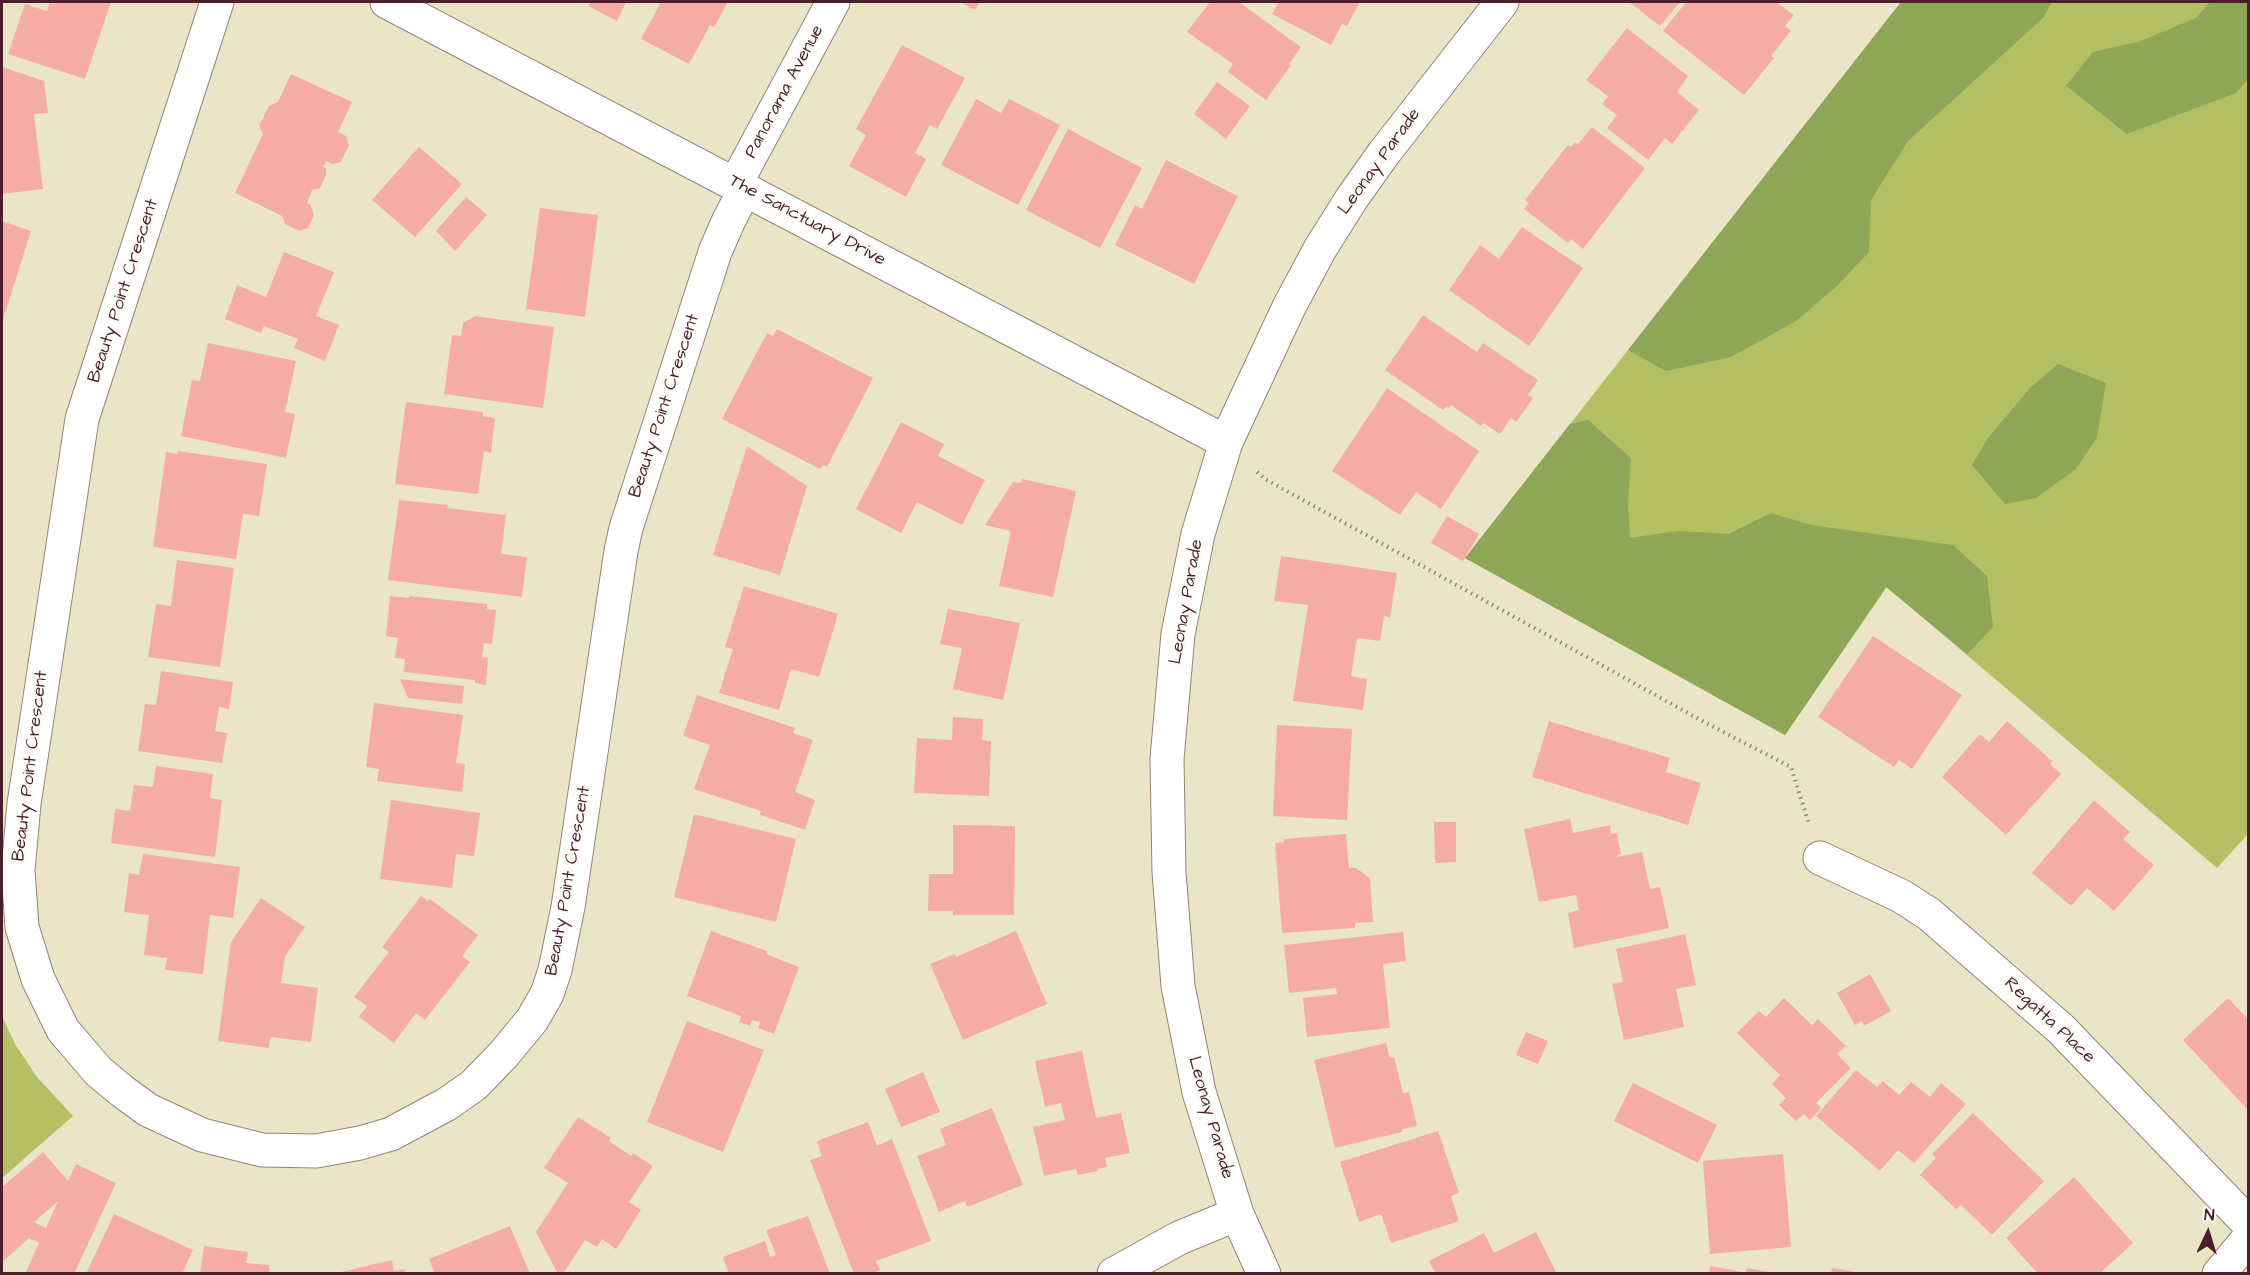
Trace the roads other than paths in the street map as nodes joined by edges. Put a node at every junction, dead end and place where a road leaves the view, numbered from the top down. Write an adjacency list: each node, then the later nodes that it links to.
1 (217, 2): 5 (street, Beauty Point Crescent)
2 (387, 2): 5 (street, The Sanctuary Drive)
3 (833, 2): 5 (street, Panorama Avenue)
4 (1502, 2): 6 (street, Leonay Parade)
5 (740, 186): 6 (street, The Sanctuary Drive)
6 (1226, 442): 8 (street, Leonay Parade)
7 (1820, 858): 9 (street, Regatta Place)
8 (1238, 1214): 11 (street); 12 (street, Leonay Parade)
9 (2248, 1223)
10 (2248, 1239): 13 (street)
11 (1114, 1274)
12 (1264, 1274)
13 (2219, 1274)

